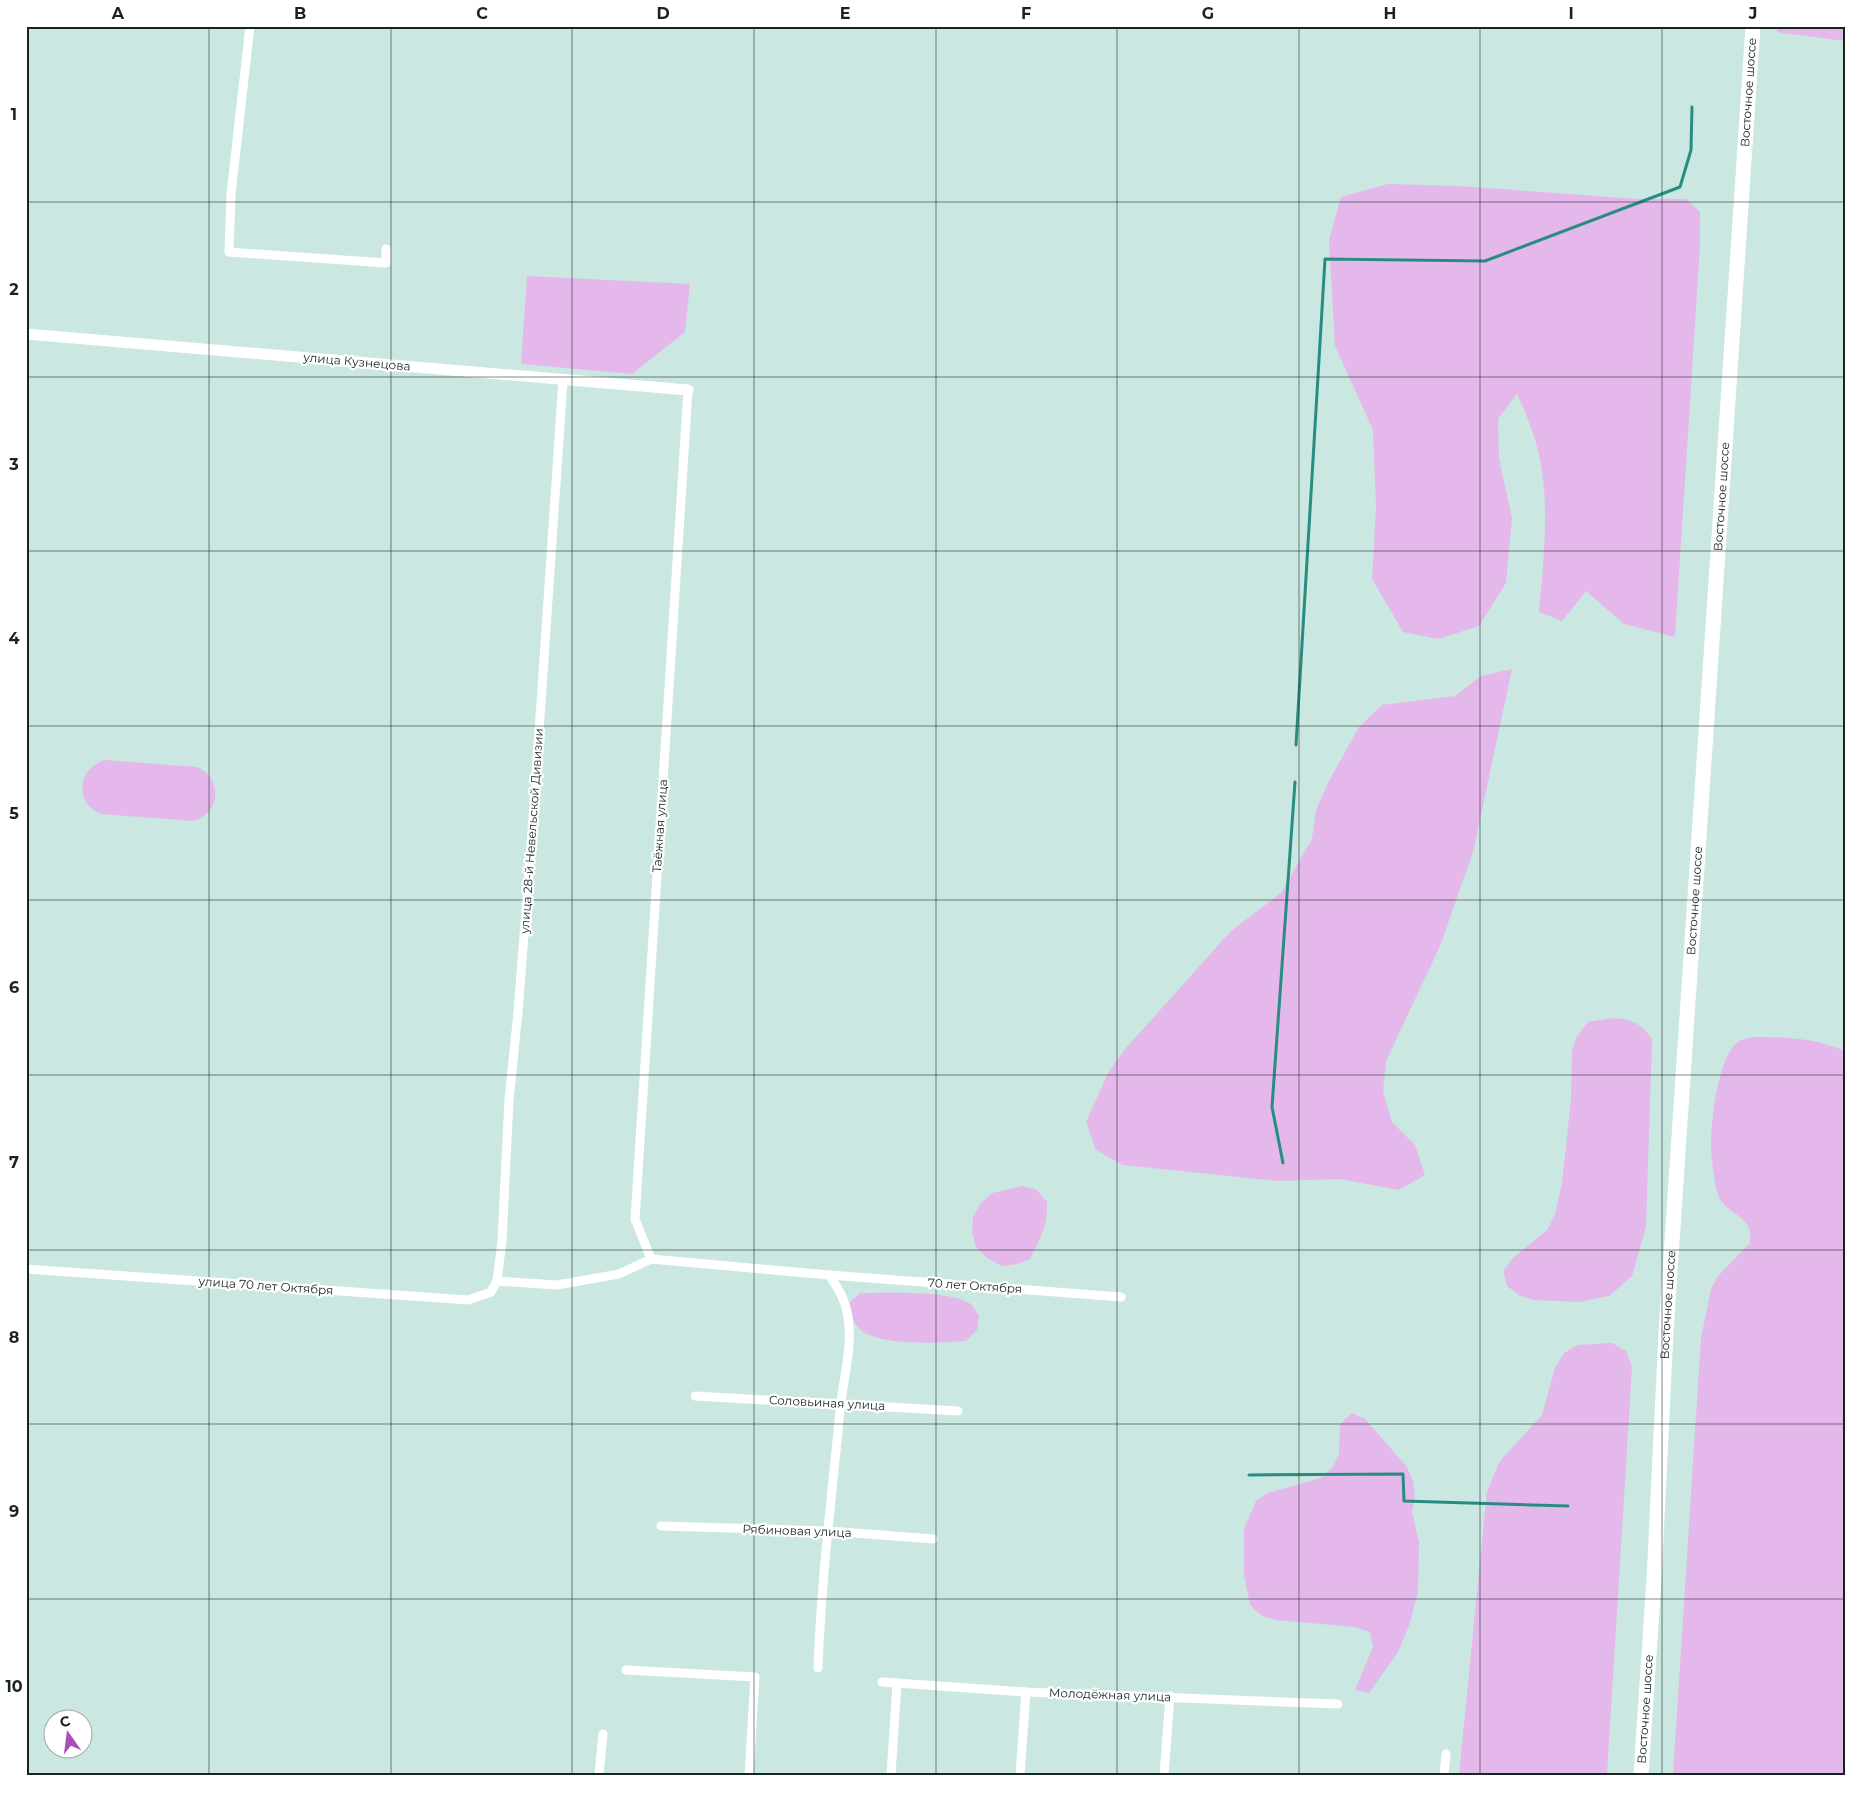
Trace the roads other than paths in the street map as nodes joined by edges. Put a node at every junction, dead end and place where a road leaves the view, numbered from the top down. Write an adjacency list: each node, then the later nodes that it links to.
1 (250, 26): 3 (street)
2 (1753, 26): 33 (main road, Восточное шоссе)
3 (386, 249)
4 (26, 334): 5 (street, улица Кузнецова)
5 (563, 380): 6 (street, улица Кузнецова); 10 (street, улица 28-й Невельской Дивизии)
6 (688, 390): 7 (street, Таёжная улица)
7 (650, 1259): 9 (street, 70 лет Октября); 10 (street)
8 (26, 1269): 10 (street, улица 70 лет Октября)
9 (829, 1275): 11 (street, 70 лет Октября); 13 (street)
10 (497, 1281)
11 (1121, 1297)
12 (695, 1396): 13 (street, Соловьиная улица)
13 (840, 1403): 14 (street, Соловьиная улица); 16 (street)
14 (958, 1411)
15 (661, 1526): 16 (street, Рябиновая улица)
16 (829, 1531): 17 (street, Рябиновая улица); 18 (street)
17 (933, 1539)
18 (818, 1668)
19 (626, 1670): 28 (street)
20 (882, 1682): 21 (street, Молодёжная улица)
21 (897, 1683): 22 (street, Молодёжная улица); 29 (street)
22 (1026, 1692): 23 (street, Молодёжная улица); 30 (street)
23 (1170, 1696): 24 (street, Молодёжная улица); 31 (street)
24 (1338, 1704)
25 (602, 1734): 27 (street)
26 (1446, 1754): 32 (street)
27 (599, 1775)
28 (750, 1775)
29 (891, 1775)
30 (1020, 1775)
31 (1164, 1775)
32 (1444, 1775)
33 (1642, 1775)

